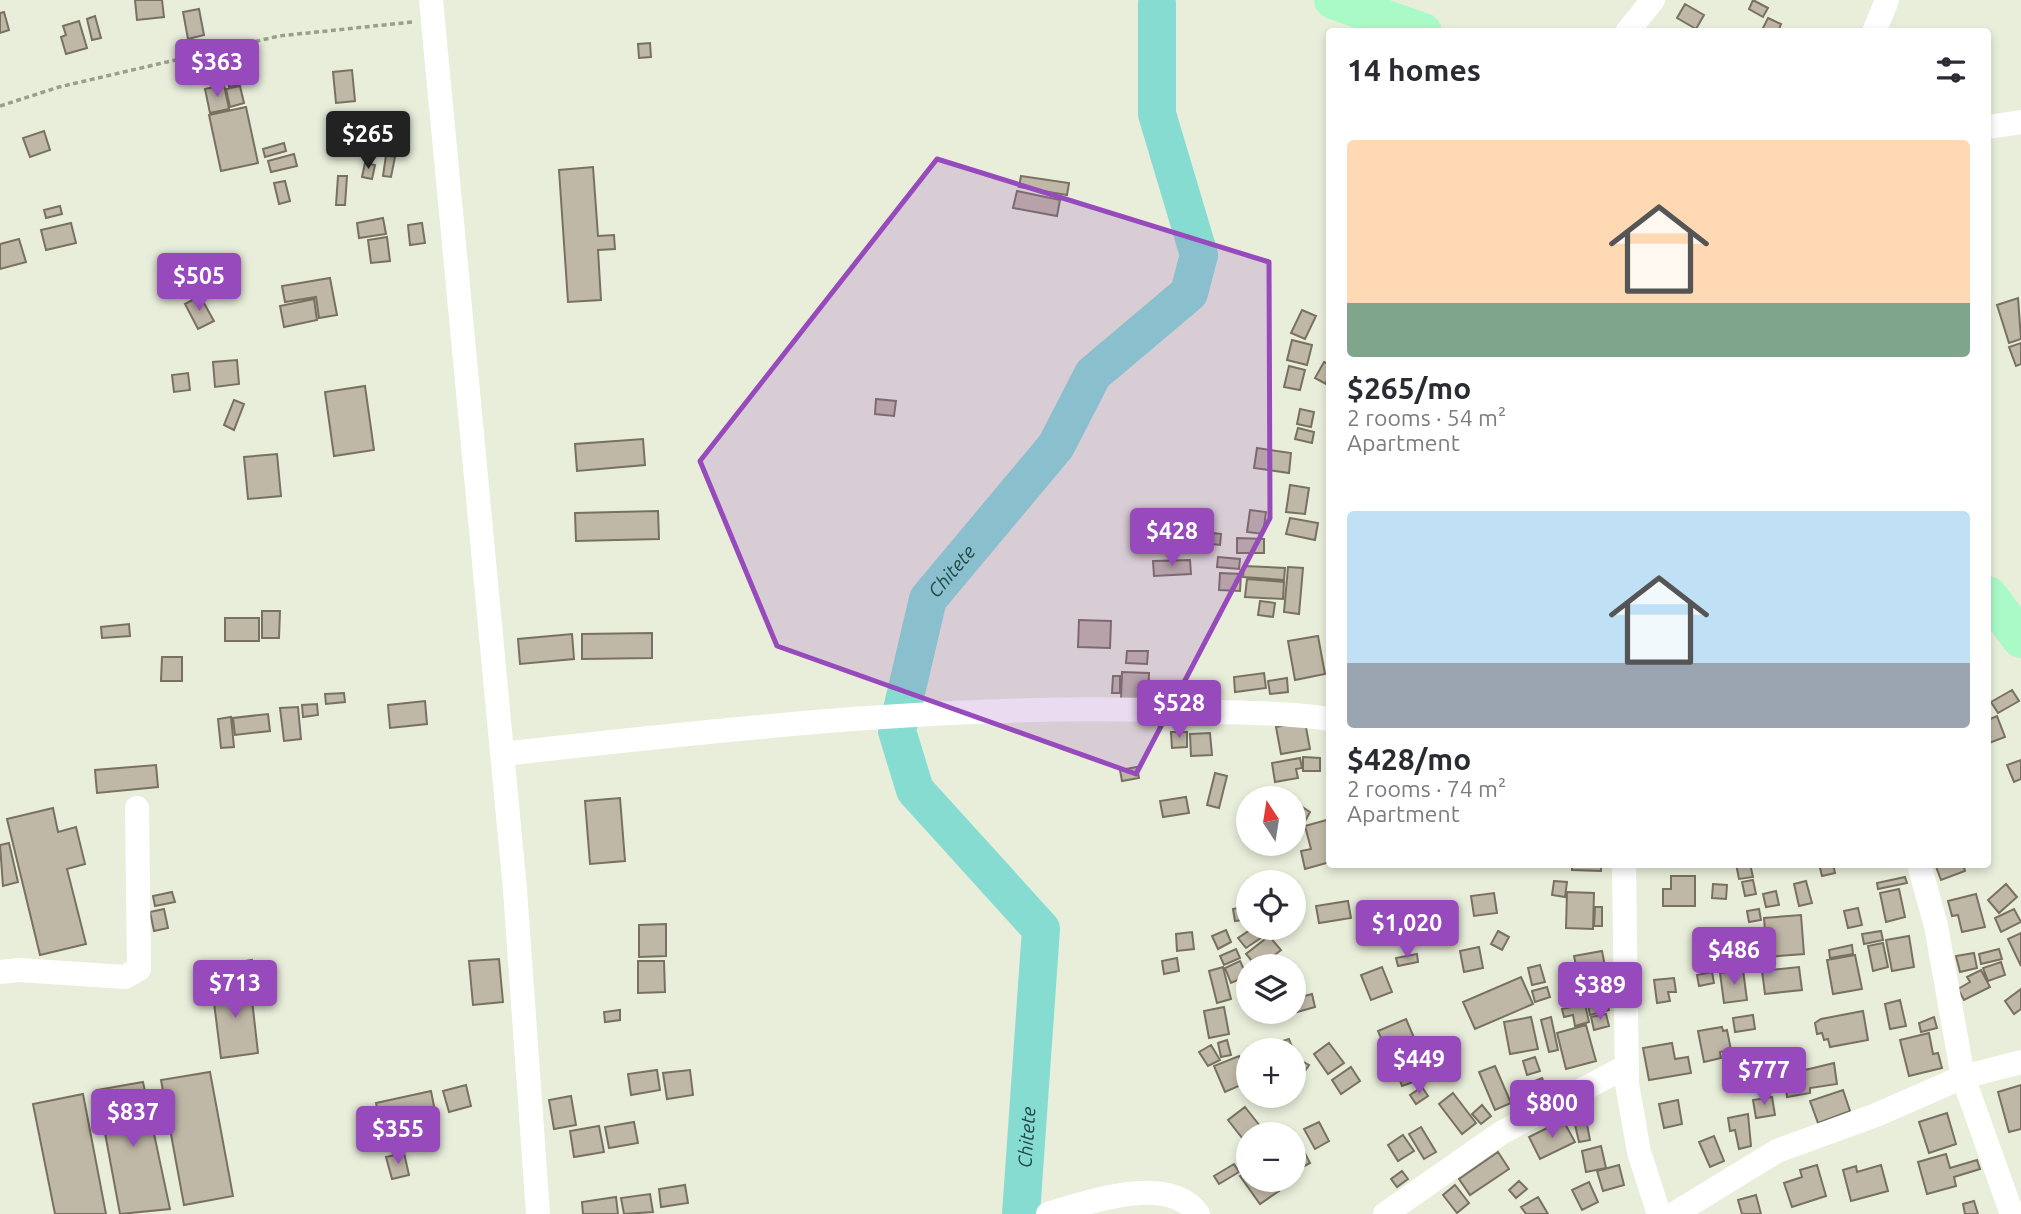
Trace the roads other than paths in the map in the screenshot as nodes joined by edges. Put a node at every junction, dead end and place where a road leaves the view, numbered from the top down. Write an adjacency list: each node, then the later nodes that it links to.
1 (1333, 0): 5 (main road)
2 (1653, 0): 6 (street)
3 (1887, 0): 7 (street)
4 (432, 10): 13 (street)
5 (1412, 28)
6 (1630, 28)
7 (1876, 28)
8 (2021, 122): 9 (street)
9 (1991, 127)
10 (1991, 599): 11 (main road)
11 (2021, 639)
12 (1326, 719): 13 (street)
13 (502, 754): 21 (street)
14 (136, 808): 17 (street)
15 (1625, 868): 19 (street)
16 (1920, 868): 20 (street)
17 (0, 972)
18 (2021, 1062): 20 (street)
19 (1627, 1066): 24 (street); 25 (street)
20 (1963, 1077): 26 (street); 27 (street)
21 (538, 1214)
22 (1048, 1214): 23 (street)
23 (1198, 1214)
24 (1385, 1214)
25 (1659, 1214)
26 (1674, 1214)
27 (2012, 1214)

